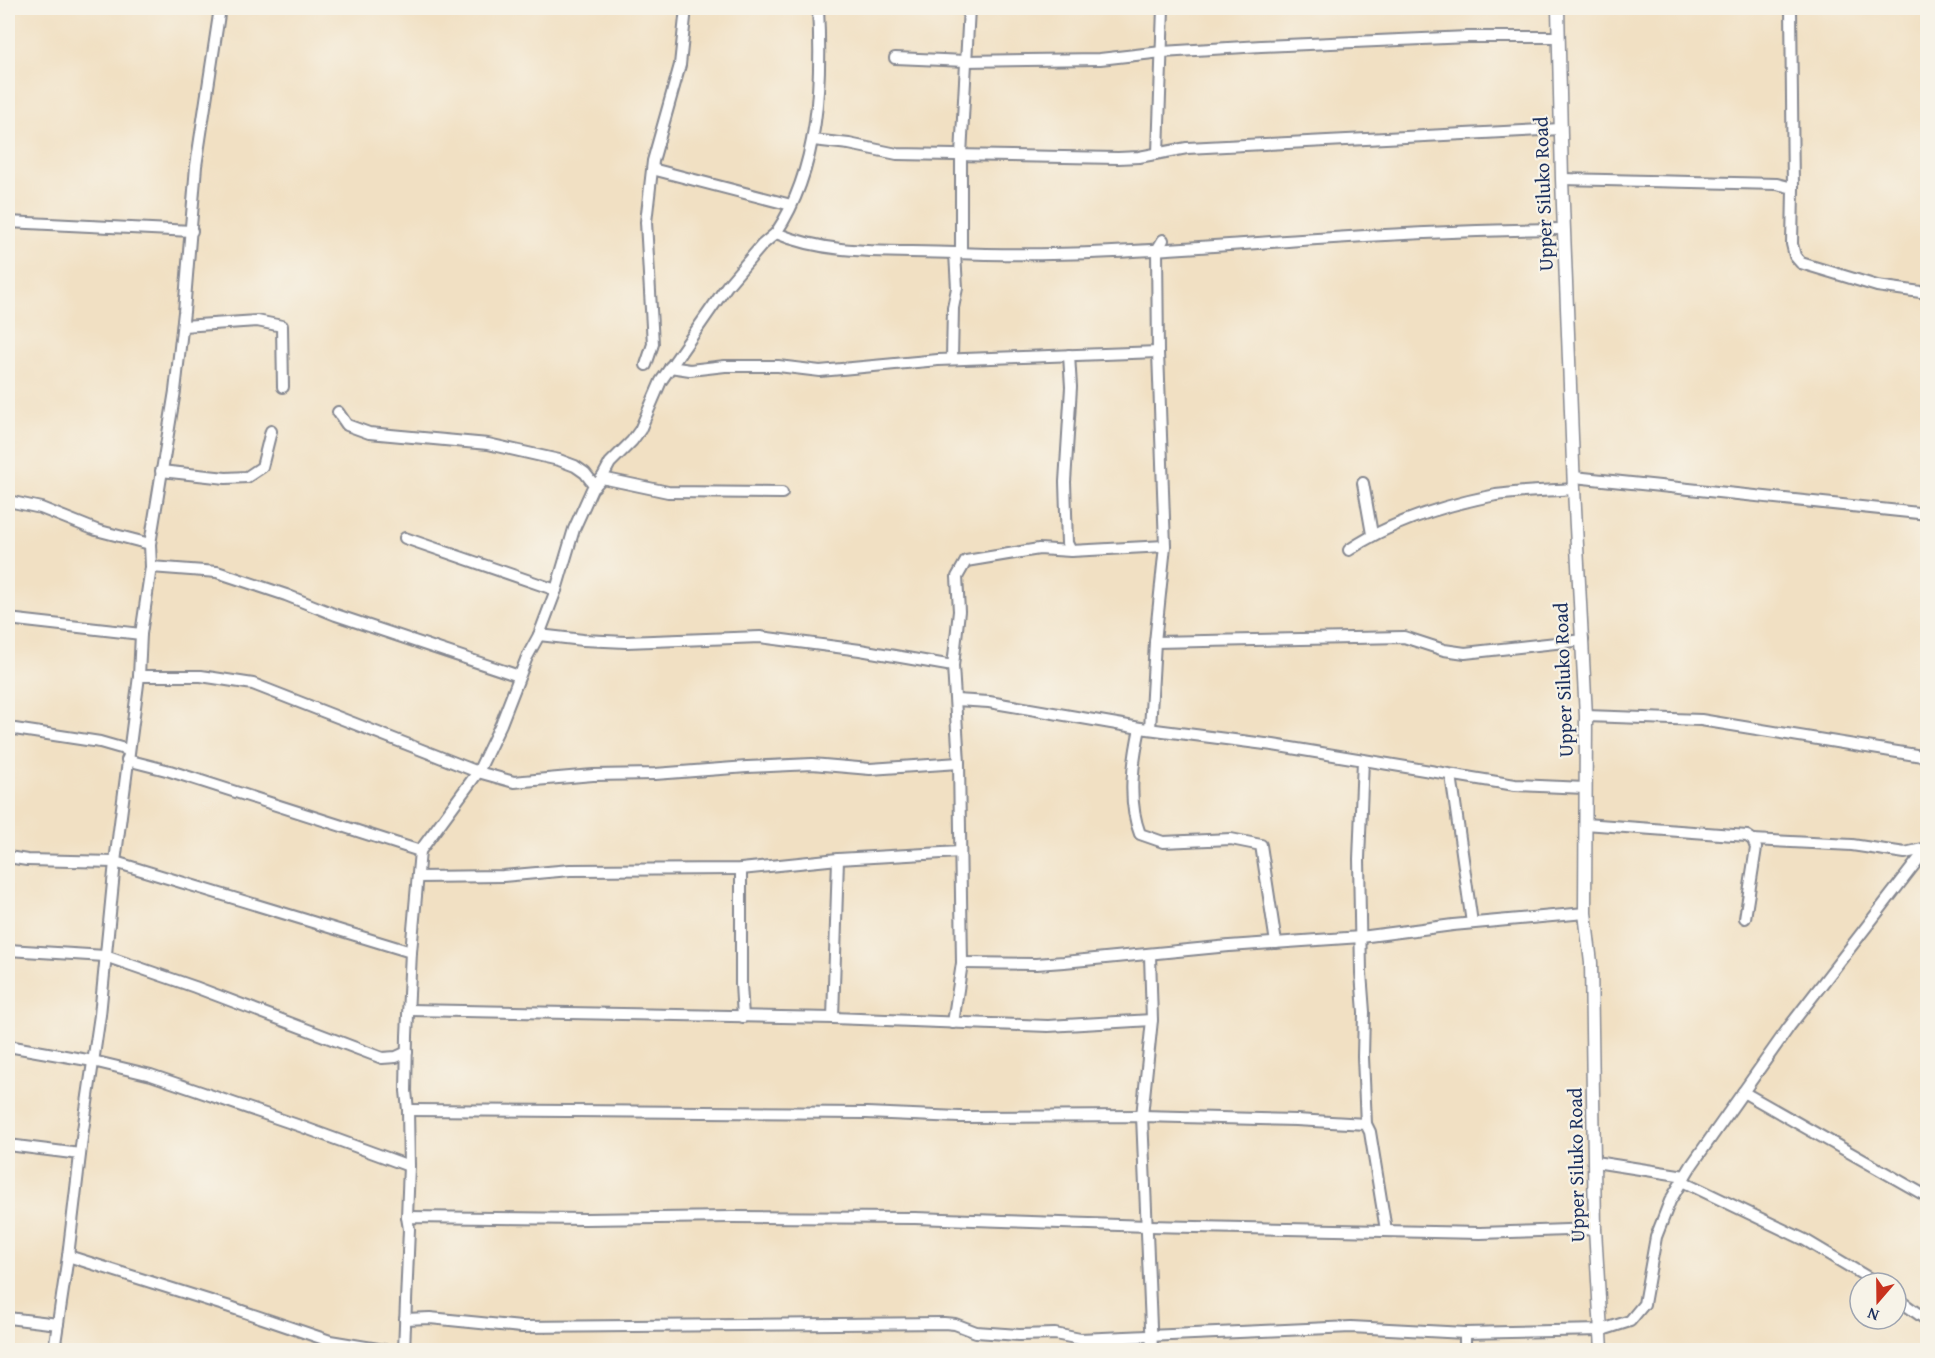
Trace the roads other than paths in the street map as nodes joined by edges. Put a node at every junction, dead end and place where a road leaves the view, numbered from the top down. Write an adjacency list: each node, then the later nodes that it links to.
1 (220, 8): 22 (street)
2 (686, 8): 32 (street)
3 (818, 8): 13 (street)
4 (969, 8): 11 (street)
5 (1163, 8): 9 (street)
6 (1558, 8): 8 (main road, Upper Siluko Road)
7 (1791, 8): 18 (street)
8 (1557, 36): 9 (street); 12 (main road, Upper Siluko Road)
9 (1162, 52): 11 (street); 14 (street)
10 (895, 58): 11 (street)
11 (966, 61): 15 (street)
12 (1561, 129): 14 (street); 17 (main road, Upper Siluko Road)
13 (813, 140): 15 (street); 19 (street)
14 (1158, 153): 15 (street)
15 (961, 155): 26 (street)
16 (656, 170): 19 (street)
17 (1562, 179): 18 (street); 21 (main road, Upper Siluko Road)
18 (1793, 188): 27 (street)
19 (791, 205): 23 (street)
20 (8, 222): 22 (street)
21 (1564, 229): 25 (street); 39 (main road, Upper Siluko Road)
22 (192, 231): 28 (street)
23 (776, 233): 26 (street); 33 (street)
24 (1163, 240): 25 (street)
25 (1157, 250): 26 (street); 29 (street)
26 (958, 253): 31 (street)
27 (1928, 292)
28 (183, 326): 34 (street); 37 (street)
29 (1158, 352): 30 (street); 45 (street)
30 (1069, 355): 31 (street); 47 (street)
31 (952, 359): 33 (street)
32 (646, 365)
33 (670, 367): 38 (street)
34 (284, 387)
35 (338, 412): 38 (street)
36 (272, 431): 37 (street)
37 (161, 471): 44 (street)
38 (598, 482): 40 (street); 49 (street)
39 (1574, 483): 42 (street); 46 (street); 53 (main road, Upper Siluko Road)
40 (782, 493)
41 (8, 501): 44 (street)
42 (1928, 514)
43 (405, 538): 49 (street)
44 (150, 544): 48 (street)
45 (1165, 546): 47 (street); 54 (street)
46 (1349, 550)
47 (1071, 551): 55 (street)
48 (151, 567): 51 (street); 57 (street)
49 (556, 590): 52 (street)
50 (8, 620): 51 (street)
51 (141, 634): 56 (street)
52 (539, 635): 55 (street); 57 (street)
53 (1582, 640): 54 (street); 59 (main road, Upper Siluko Road)
54 (1155, 642): 61 (street)
55 (953, 666): 58 (street)
56 (139, 676): 62 (street); 66 (street)
57 (519, 676): 66 (street)
58 (956, 700): 61 (street); 65 (street)
59 (1586, 716): 63 (street); 68 (main road, Upper Siluko Road)
60 (8, 728): 62 (street)
61 (1145, 728): 64 (street); 83 (street)
62 (128, 755): 72 (street); 76 (street)
63 (1928, 757)
64 (1363, 760): 67 (street); 82 (street)
65 (959, 763): 66 (street); 73 (street)
66 (478, 772): 72 (street)
67 (1451, 775): 68 (street); 81 (street)
68 (1585, 788): 69 (main road, Upper Siluko Road)
69 (1585, 824): 70 (street); 79 (main road, Upper Siluko Road)
70 (1753, 840): 71 (street); 80 (street)
71 (1927, 847): 97 (street)
72 (420, 851): 78 (street)
73 (960, 852): 75 (street); 88 (street)
74 (8, 856): 76 (street)
75 (838, 859): 77 (street); 91 (street)
76 (115, 862): 85 (street); 87 (street)
77 (741, 869): 78 (street); 90 (street)
78 (418, 877): 85 (street)
79 (1585, 913): 81 (street); 103 (main road, Upper Siluko Road)
80 (1744, 918)
81 (1472, 923): 82 (street)
82 (1361, 937): 83 (street); 100 (street)
83 (1276, 943): 86 (street)
84 (8, 950): 87 (street)
85 (411, 952): 89 (street)
86 (1150, 955): 88 (street); 92 (street)
87 (105, 956): 95 (street); 96 (street)
88 (962, 963): 93 (street)
89 (409, 1010): 90 (street); 95 (street)
90 (743, 1017): 91 (street)
91 (833, 1018): 93 (street)
92 (1152, 1020): 93 (street); 99 (street)
93 (953, 1023)
94 (8, 1047): 96 (street)
95 (407, 1052): 98 (street)
96 (93, 1061): 102 (street); 104 (street)
97 (1743, 1092): 105 (street); 106 (street)
98 (408, 1110): 99 (street); 104 (street)
99 (1142, 1116): 100 (street); 108 (street)
100 (1366, 1124): 110 (street)
101 (8, 1145): 102 (street)
102 (80, 1154): 111 (street)
103 (1595, 1162): 105 (street); 109 (main road, Upper Siluko Road)
104 (409, 1166): 107 (street)
105 (1683, 1179): 112 (street); 118 (street)
106 (1928, 1197)
107 (407, 1217): 108 (street); 115 (street)
108 (1148, 1226): 110 (street); 120 (street)
109 (1595, 1228): 110 (street); 118 (main road, Upper Siluko Road)
110 (1386, 1230)
111 (68, 1256): 117 (street); 122 (street)
112 (1856, 1271)
113 (1908, 1307): 116 (street)
114 (8, 1318): 117 (street)
115 (405, 1319): 120 (street); 123 (street)
116 (1928, 1321)
117 (58, 1323): 121 (street)
118 (1602, 1330): 119 (street); 126 (main road, Upper Siluko Road)
119 (1465, 1333): 120 (street); 125 (street)
120 (1152, 1335): 124 (street)
121 (54, 1350)
122 (384, 1350)
123 (404, 1350)
124 (1152, 1350)
125 (1465, 1350)
126 (1602, 1350)

